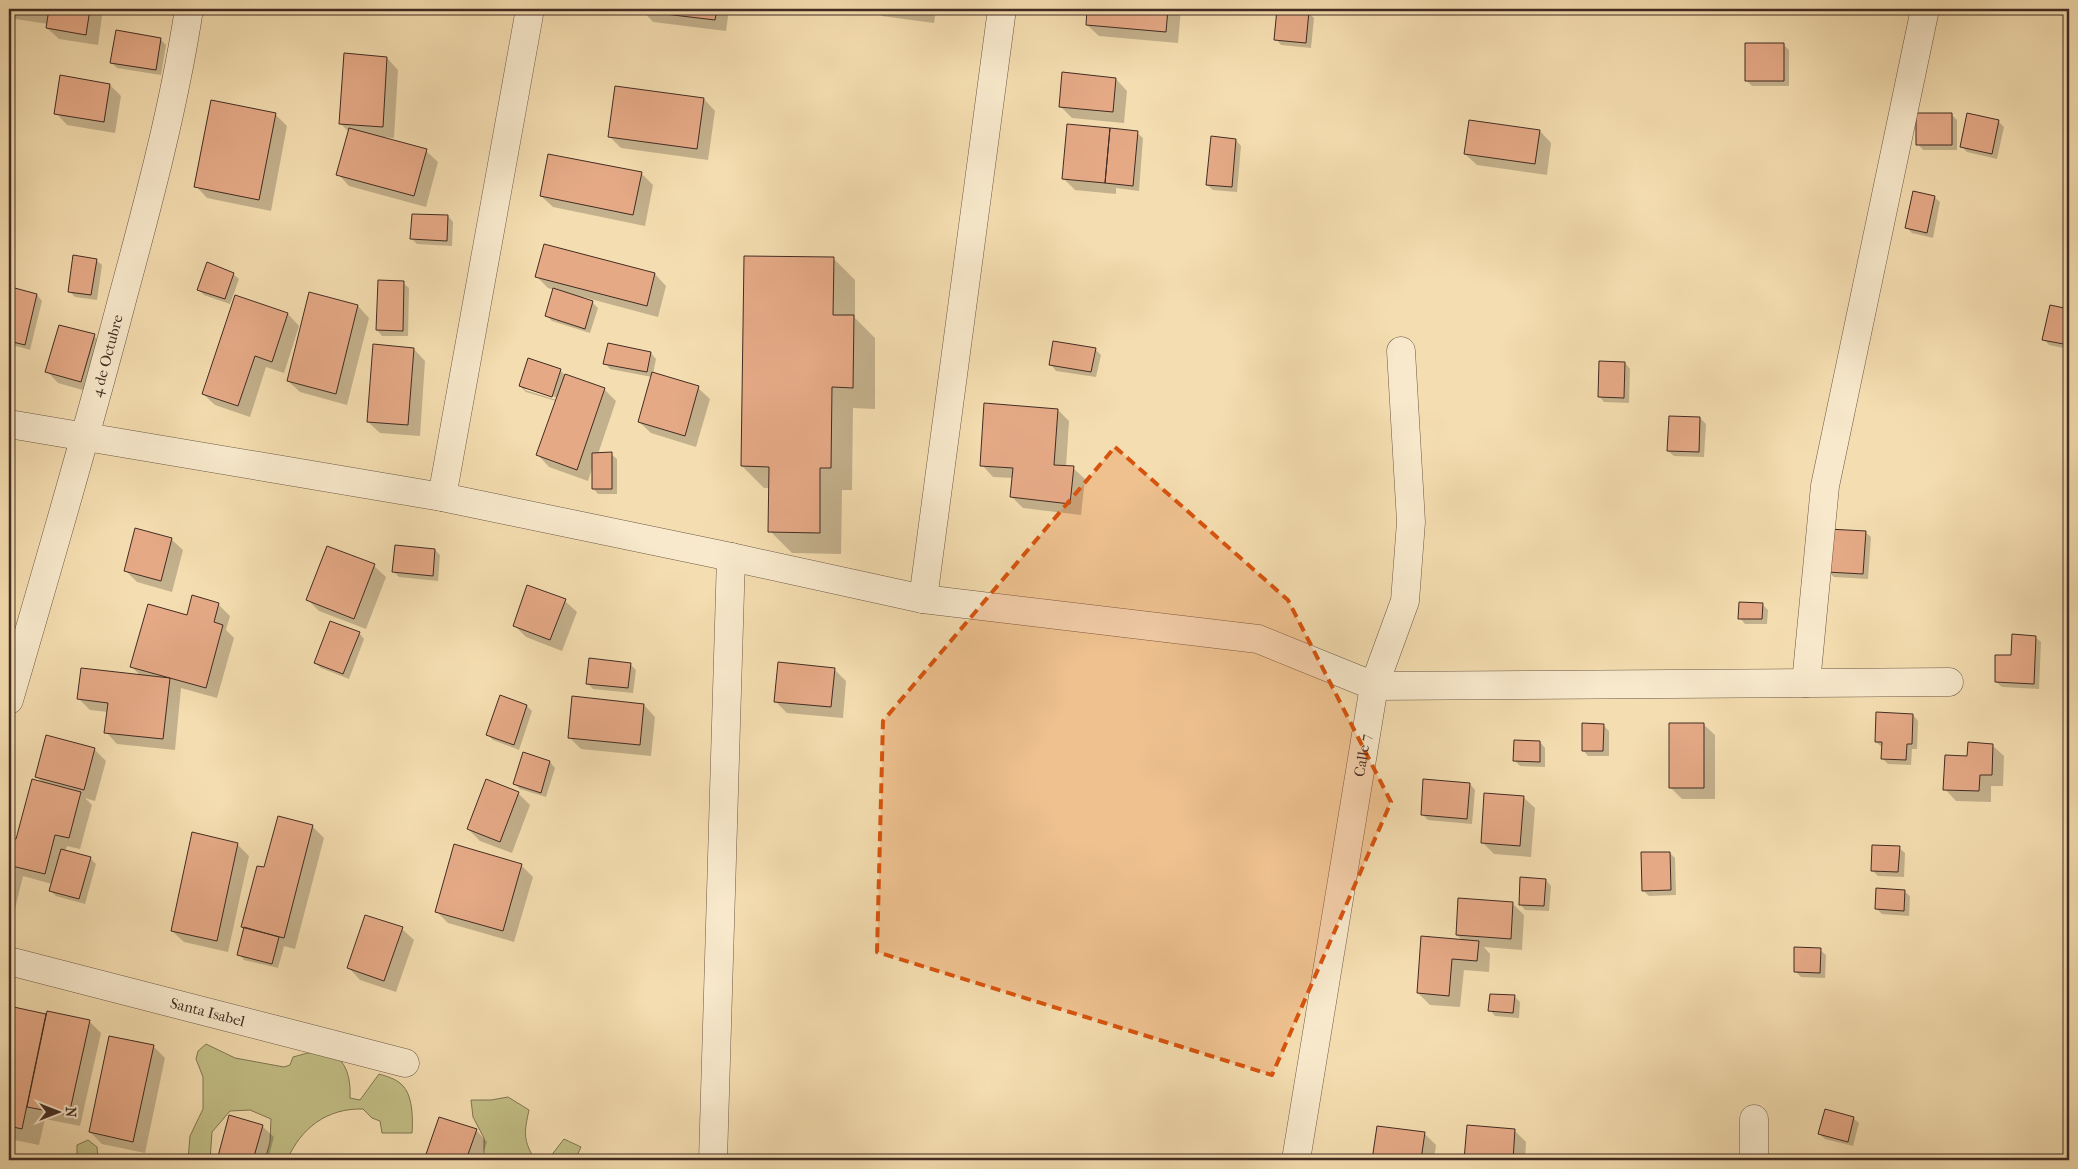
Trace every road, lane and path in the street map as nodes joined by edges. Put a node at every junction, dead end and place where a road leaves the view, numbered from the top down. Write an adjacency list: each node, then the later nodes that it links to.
1 (189, 9): 7 (street, 4 de Octubre)
2 (530, 9): 8 (street)
3 (1002, 9): 10 (street)
4 (1926, 9): 12 (street)
5 (1401, 351): 13 (street, Calle 7)
6 (9, 424): 7 (street)
7 (86, 437): 8 (street); 14 (street, 4 de Octubre)
8 (442, 497): 9 (street)
9 (731, 557): 10 (street); 18 (street)
10 (923, 599): 13 (street)
11 (1949, 682): 12 (street)
12 (1806, 683): 13 (street)
13 (1374, 686): 19 (street, Calle 7)
14 (9, 700)
15 (9, 961): 16 (street, Santa Isabel)
16 (405, 1063)
17 (1754, 1119): 20 (street)
18 (713, 1160)
19 (1296, 1160)
20 (1754, 1160)

